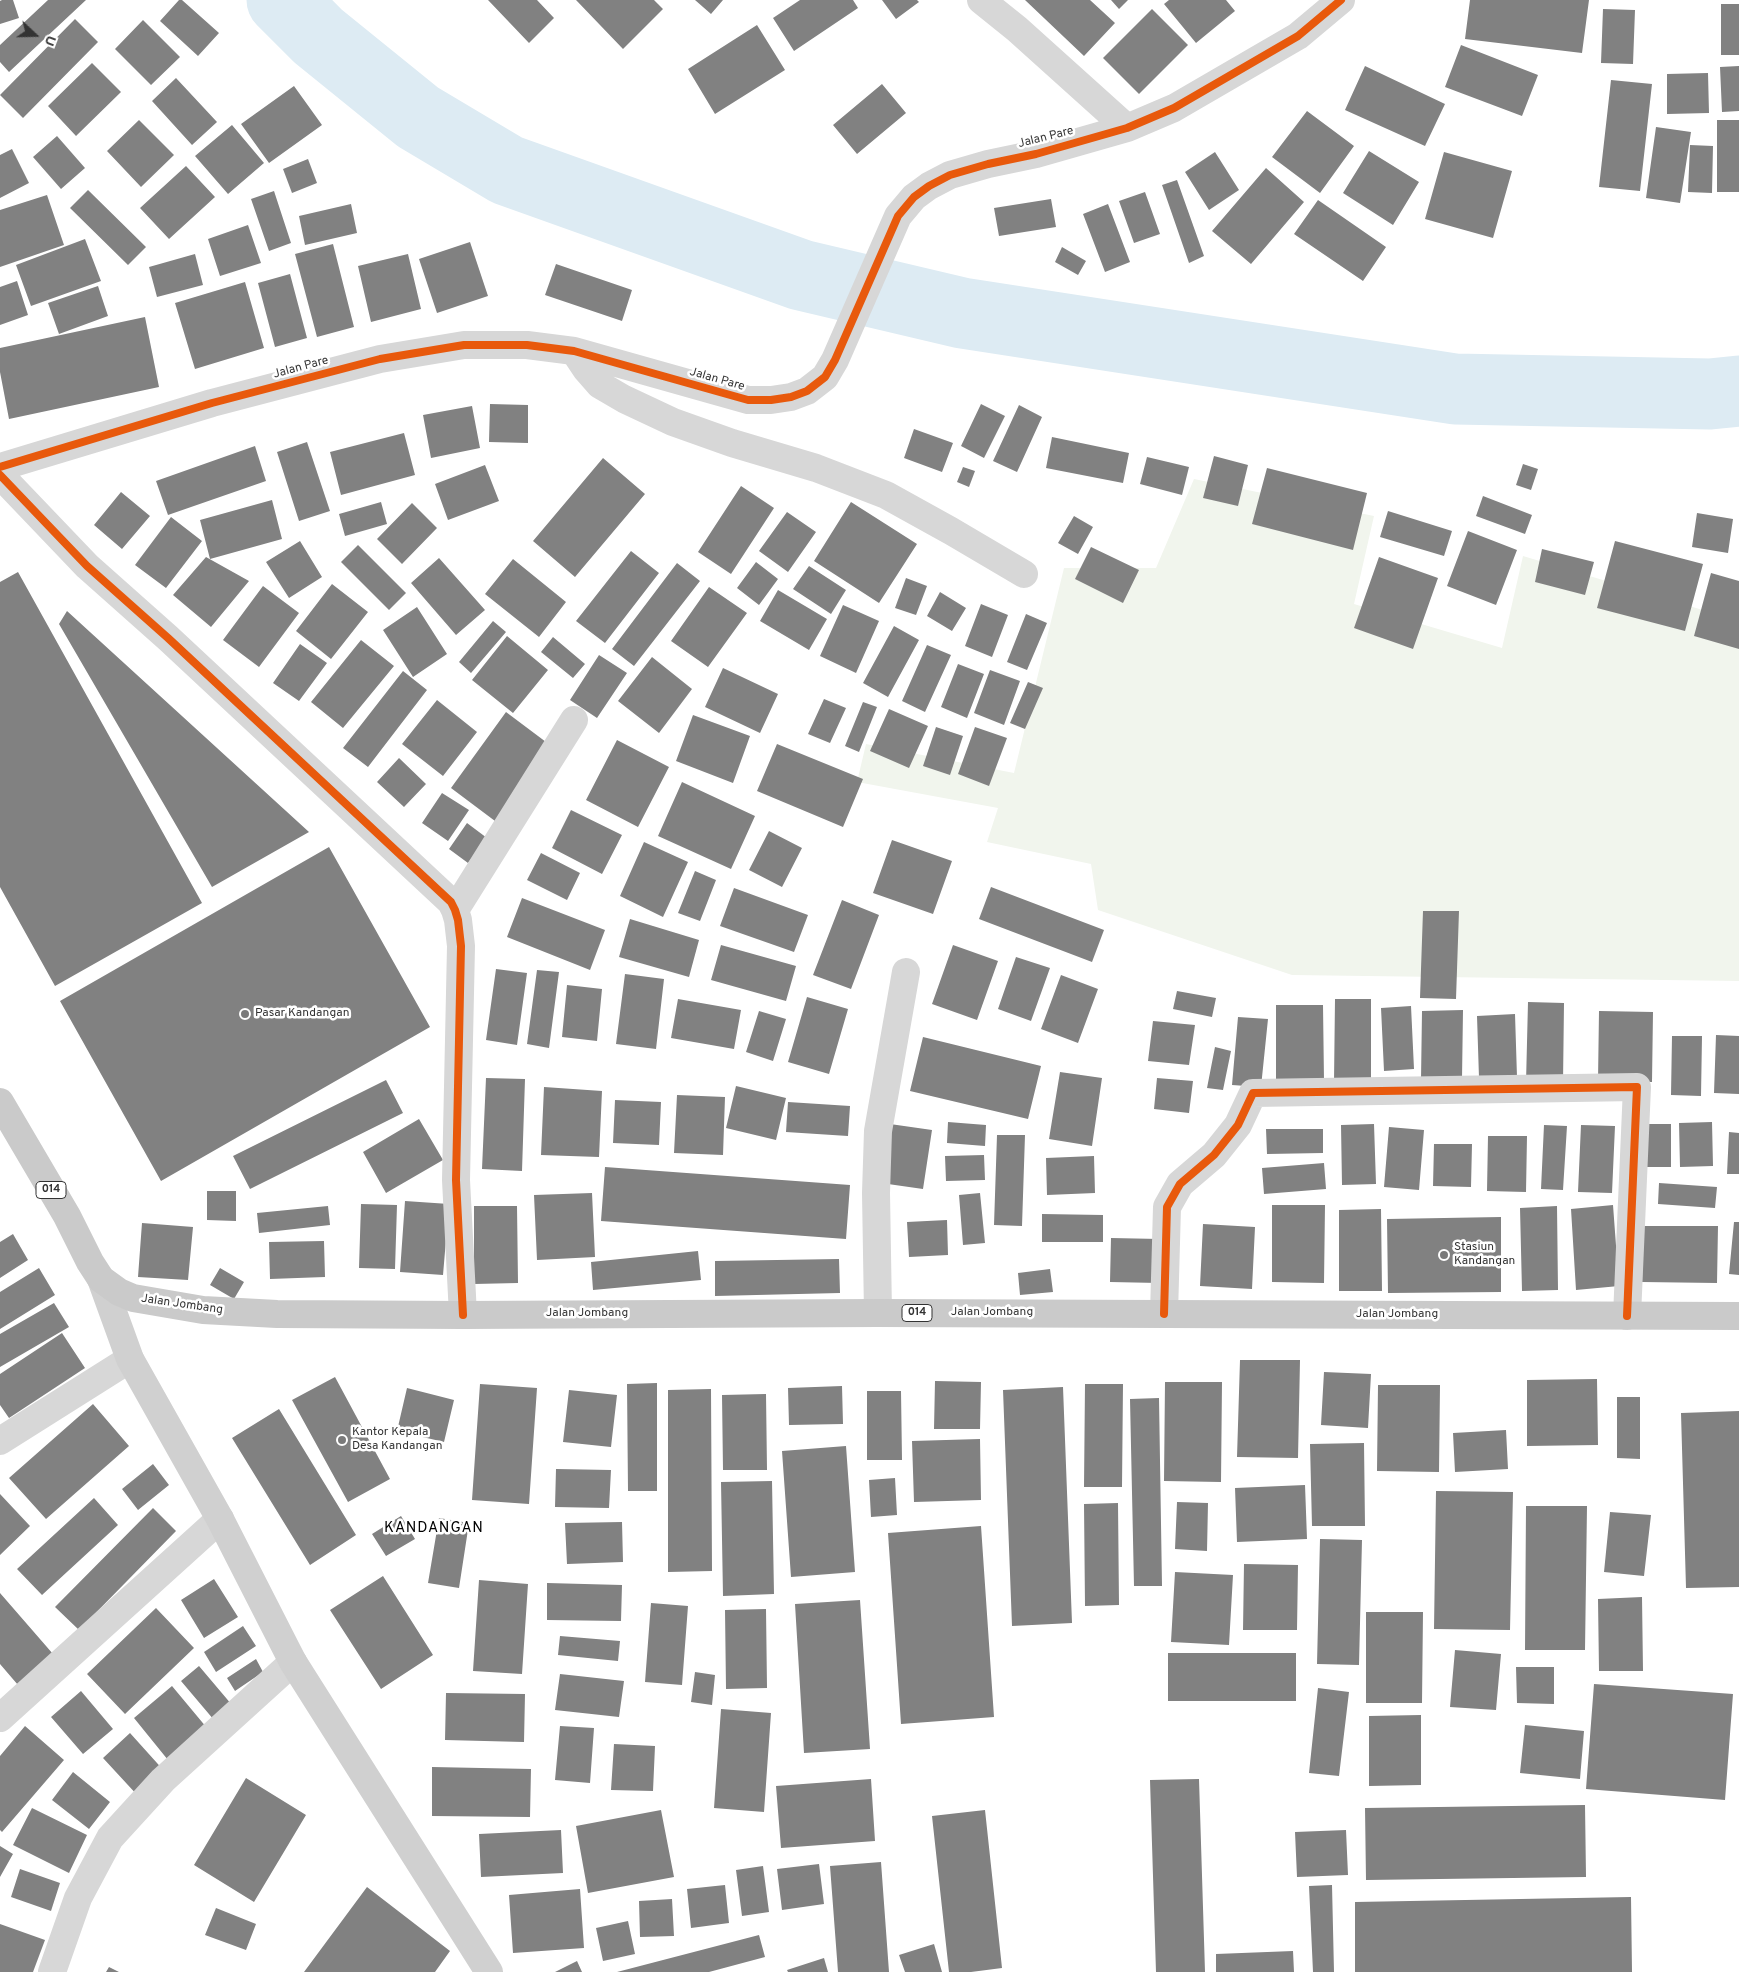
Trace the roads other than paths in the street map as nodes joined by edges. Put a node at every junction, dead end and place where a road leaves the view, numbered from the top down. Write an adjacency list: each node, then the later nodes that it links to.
1 (981, 0): 3 (street)
2 (1341, 0): 3 (street, Jalan Pare)
3 (1127, 128): 4 (street, Jalan Pare)
4 (574, 351): 5 (street, Jalan Pare); 7 (street)
5 (0, 467)
6 (0, 475): 9 (street)
7 (1024, 574)
8 (574, 720): 9 (street)
9 (455, 910): 15 (street)
10 (906, 972): 13 (street)
11 (0, 1102): 12 (main road, 014)
12 (101, 1279): 15 (main road, Jalan Jombang / 014); 18 (street)
13 (878, 1313): 14 (main road, Jalan Jombang / 014); 15 (main road, Jalan Jombang / 014)
14 (1164, 1314): 16 (main road, Jalan Jombang / 014); 16 (street)
15 (463, 1315)
16 (1628, 1316): 17 (main road, Jalan Jombang / 014)
17 (1739, 1316)
18 (130, 1359): 19 (street); 20 (street)
19 (0, 1441)
20 (220, 1519): 21 (street); 22 (street)
21 (293, 1662): 23 (street); 24 (street)
22 (0, 1718)
23 (52, 1972)
24 (488, 1972)

